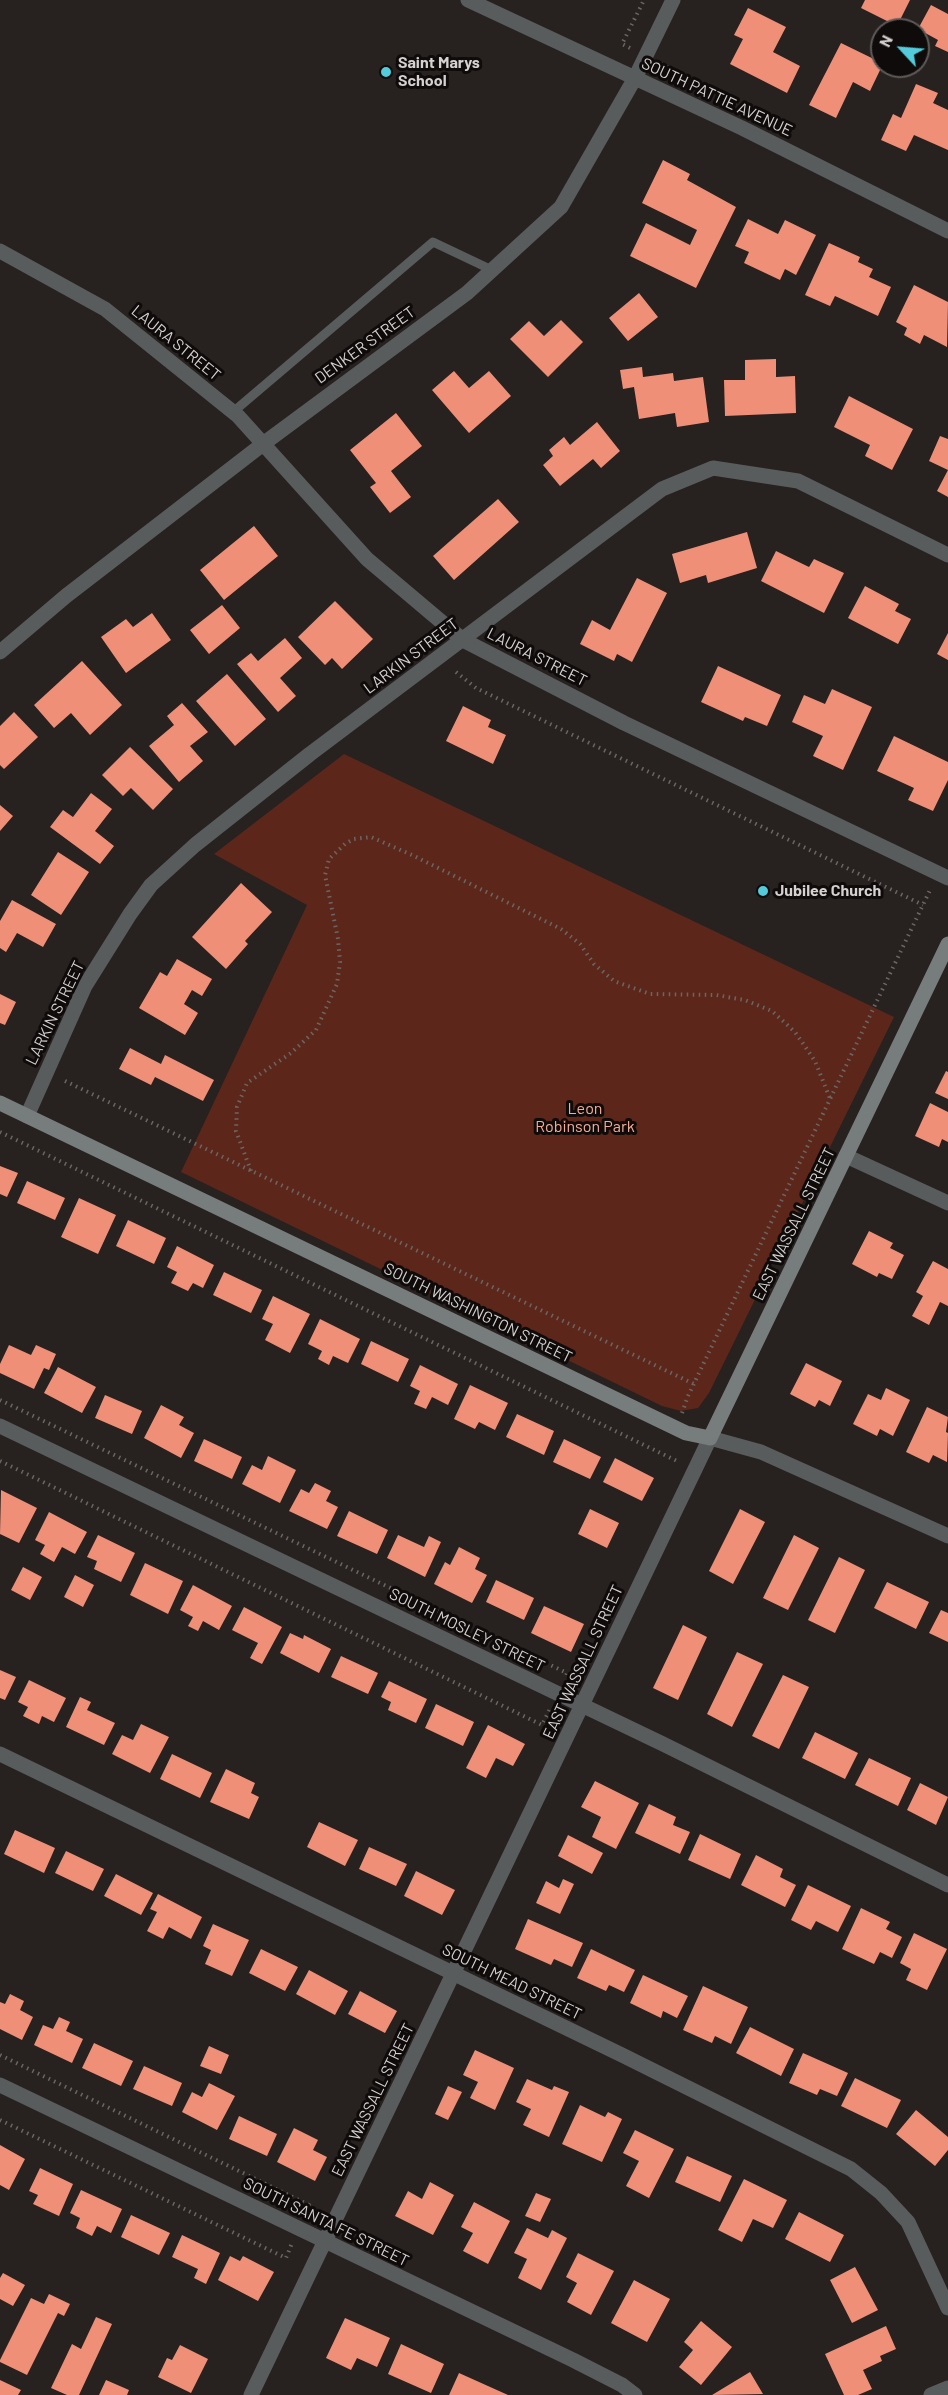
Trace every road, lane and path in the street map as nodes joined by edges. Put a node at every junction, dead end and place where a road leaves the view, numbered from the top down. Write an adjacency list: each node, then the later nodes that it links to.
1 (468, 0): 5 (street, SOUTH PATTIE AVENUE)
2 (644, 0): 4 (path)
3 (674, 0): 4 (street, DENKER STREET)
4 (646, 56): 5 (street, DENKER STREET); 6 (path)
5 (635, 78): 7 (street, SOUTH PATTIE AVENUE); 9 (street, DENKER STREET)
6 (772, 120)
7 (948, 231)
8 (0, 251): 10 (street, LAURA STREET)
9 (492, 270): 10 (lane); 11 (street, DENKER STREET)
10 (233, 412): 11 (street, LAURA STREET)
11 (263, 444): 13 (street, LAURA STREET); 14 (street, DENKER STREET)
12 (948, 555): 13 (street, LARKIN STREET)
13 (463, 640): 16 (street, LAURA STREET); 22 (street, LARKIN STREET)
14 (0, 651)
15 (456, 672): 17 (path)
16 (943, 875): 17 (path)
17 (923, 905): 20 (path)
18 (948, 944): 24 (street, EAST WASSALL STREET)
19 (65, 1081): 25 (path)
20 (831, 1101): 25 (path); 27 (path)
21 (0, 1102): 22 (street, SOUTH WASHINGTON STREET)
22 (27, 1116): 30 (street, SOUTH WASHINGTON STREET)
23 (0, 1132): 32 (path)
24 (846, 1156): 26 (street); 31 (street, EAST WASSALL STREET)
25 (251, 1171): 27 (path)
26 (948, 1203)
27 (694, 1384): 30 (path)
28 (0, 1400): 36 (path)
29 (0, 1426): 36 (street, SOUTH MOSLEY STREET)
30 (677, 1429): 31 (street, SOUTH WASHINGTON STREET); 32 (path)
31 (710, 1438): 35 (street, SOUTH WASHINGTON STREET); 37 (street, EAST WASSALL STREET)
32 (667, 1456): 34 (path)
33 (0, 1461): 36 (path)
34 (677, 1461)
35 (948, 1536)
36 (558, 1693): 37 (street, SOUTH MOSLEY STREET)
37 (583, 1705): 39 (street, SOUTH MOSLEY STREET); 40 (street, EAST WASSALL STREET)
38 (0, 1754): 40 (street, SOUTH MEAD STREET)
39 (948, 1885)
40 (454, 1974): 42 (street, EAST WASSALL STREET); 43 (street, SOUTH MEAD STREET)
41 (0, 2085): 42 (street, SOUTH SANTA FE STREET)
42 (325, 2241): 45 (street, EAST WASSALL STREET); 46 (street, SOUTH SANTA FE STREET)
43 (948, 2308)
44 (948, 2388): 47 (street)
45 (251, 2395)
46 (635, 2395)
47 (931, 2395)

